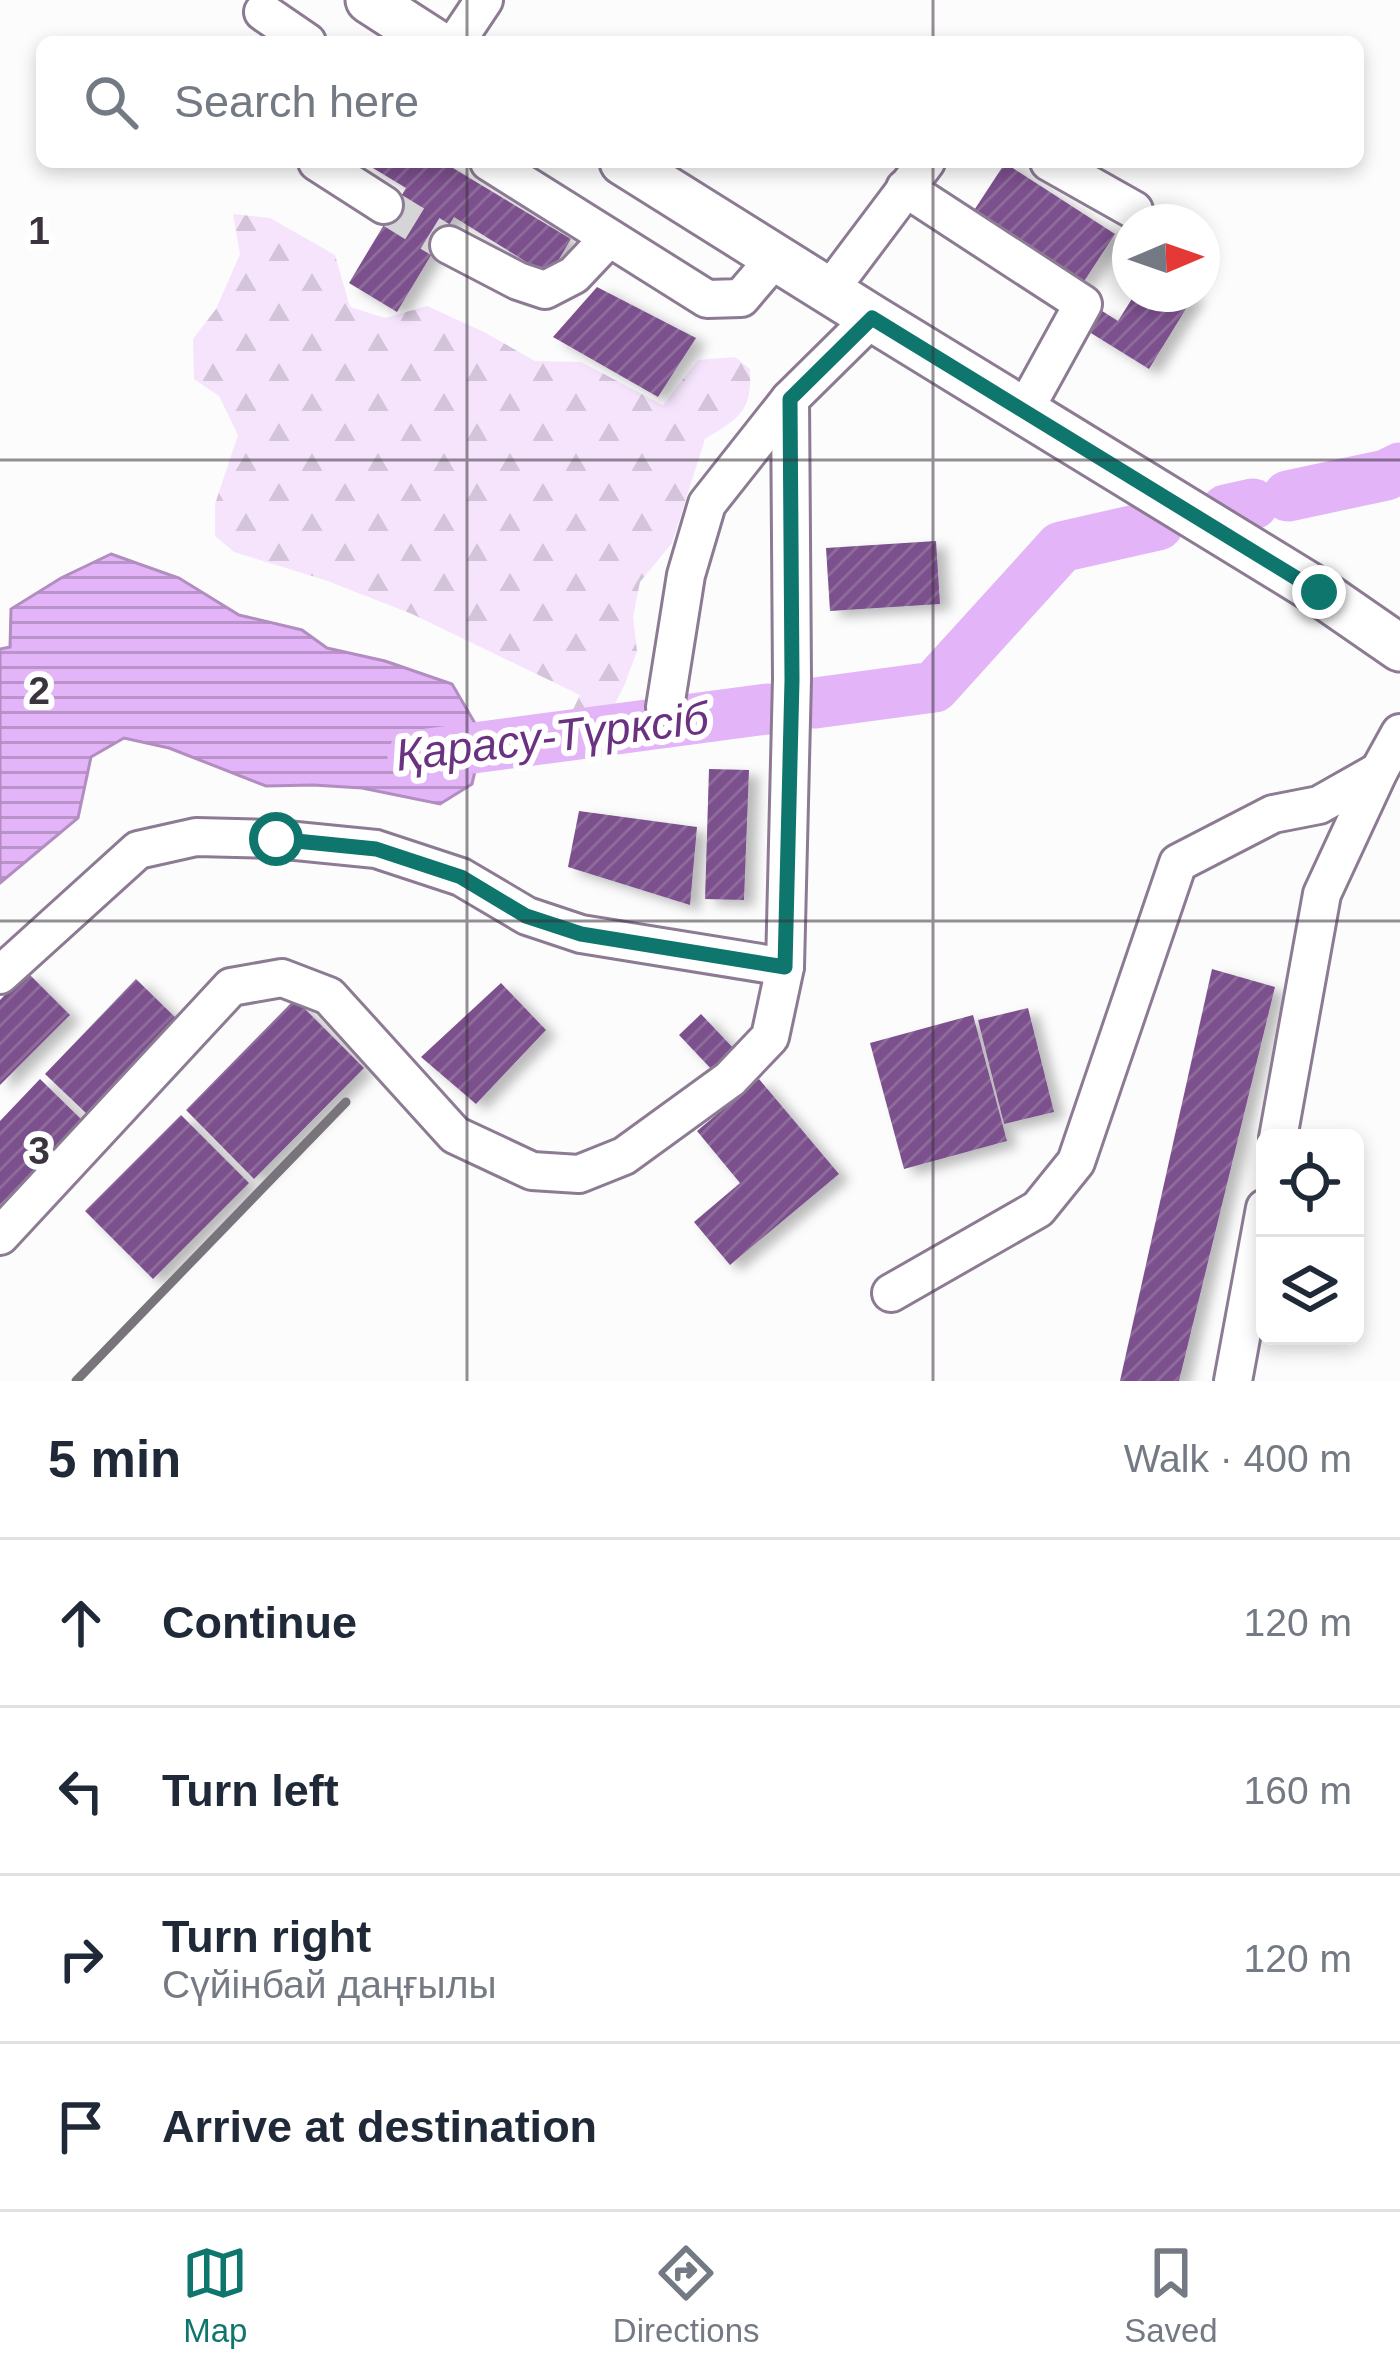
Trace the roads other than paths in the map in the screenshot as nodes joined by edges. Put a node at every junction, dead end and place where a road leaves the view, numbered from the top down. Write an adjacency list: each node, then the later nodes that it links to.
1 (369, 0): 5 (main road)
2 (484, 0): 6 (street)
3 (263, 18): 4 (street)
4 (296, 36)
5 (425, 36)
6 (460, 36)
7 (326, 168): 13 (street)
8 (498, 168): 14 (street)
9 (633, 168): 16 (main road)
10 (1060, 168): 12 (street)
11 (916, 175): 17 (street); 20 (street)
12 (1123, 204)
13 (384, 205)
14 (608, 239): 15 (street); 16 (street)
15 (449, 245)
16 (776, 257): 17 (main road)
17 (829, 291): 18 (main road)
18 (872, 318): 19 (street); 20 (main road)
19 (790, 399): 22 (street); 25 (street)
20 (1024, 410): 21 (main road)
21 (1400, 648)
22 (665, 707)
23 (1400, 733): 24 (street)
24 (1379, 771): 27 (street); 30 (street)
25 (785, 967): 26 (street); 28 (street)
26 (0, 975)
27 (1280, 1129)
28 (0, 1237)
29 (1260, 1237): 31 (street)
30 (891, 1293)
31 (1233, 1381)

